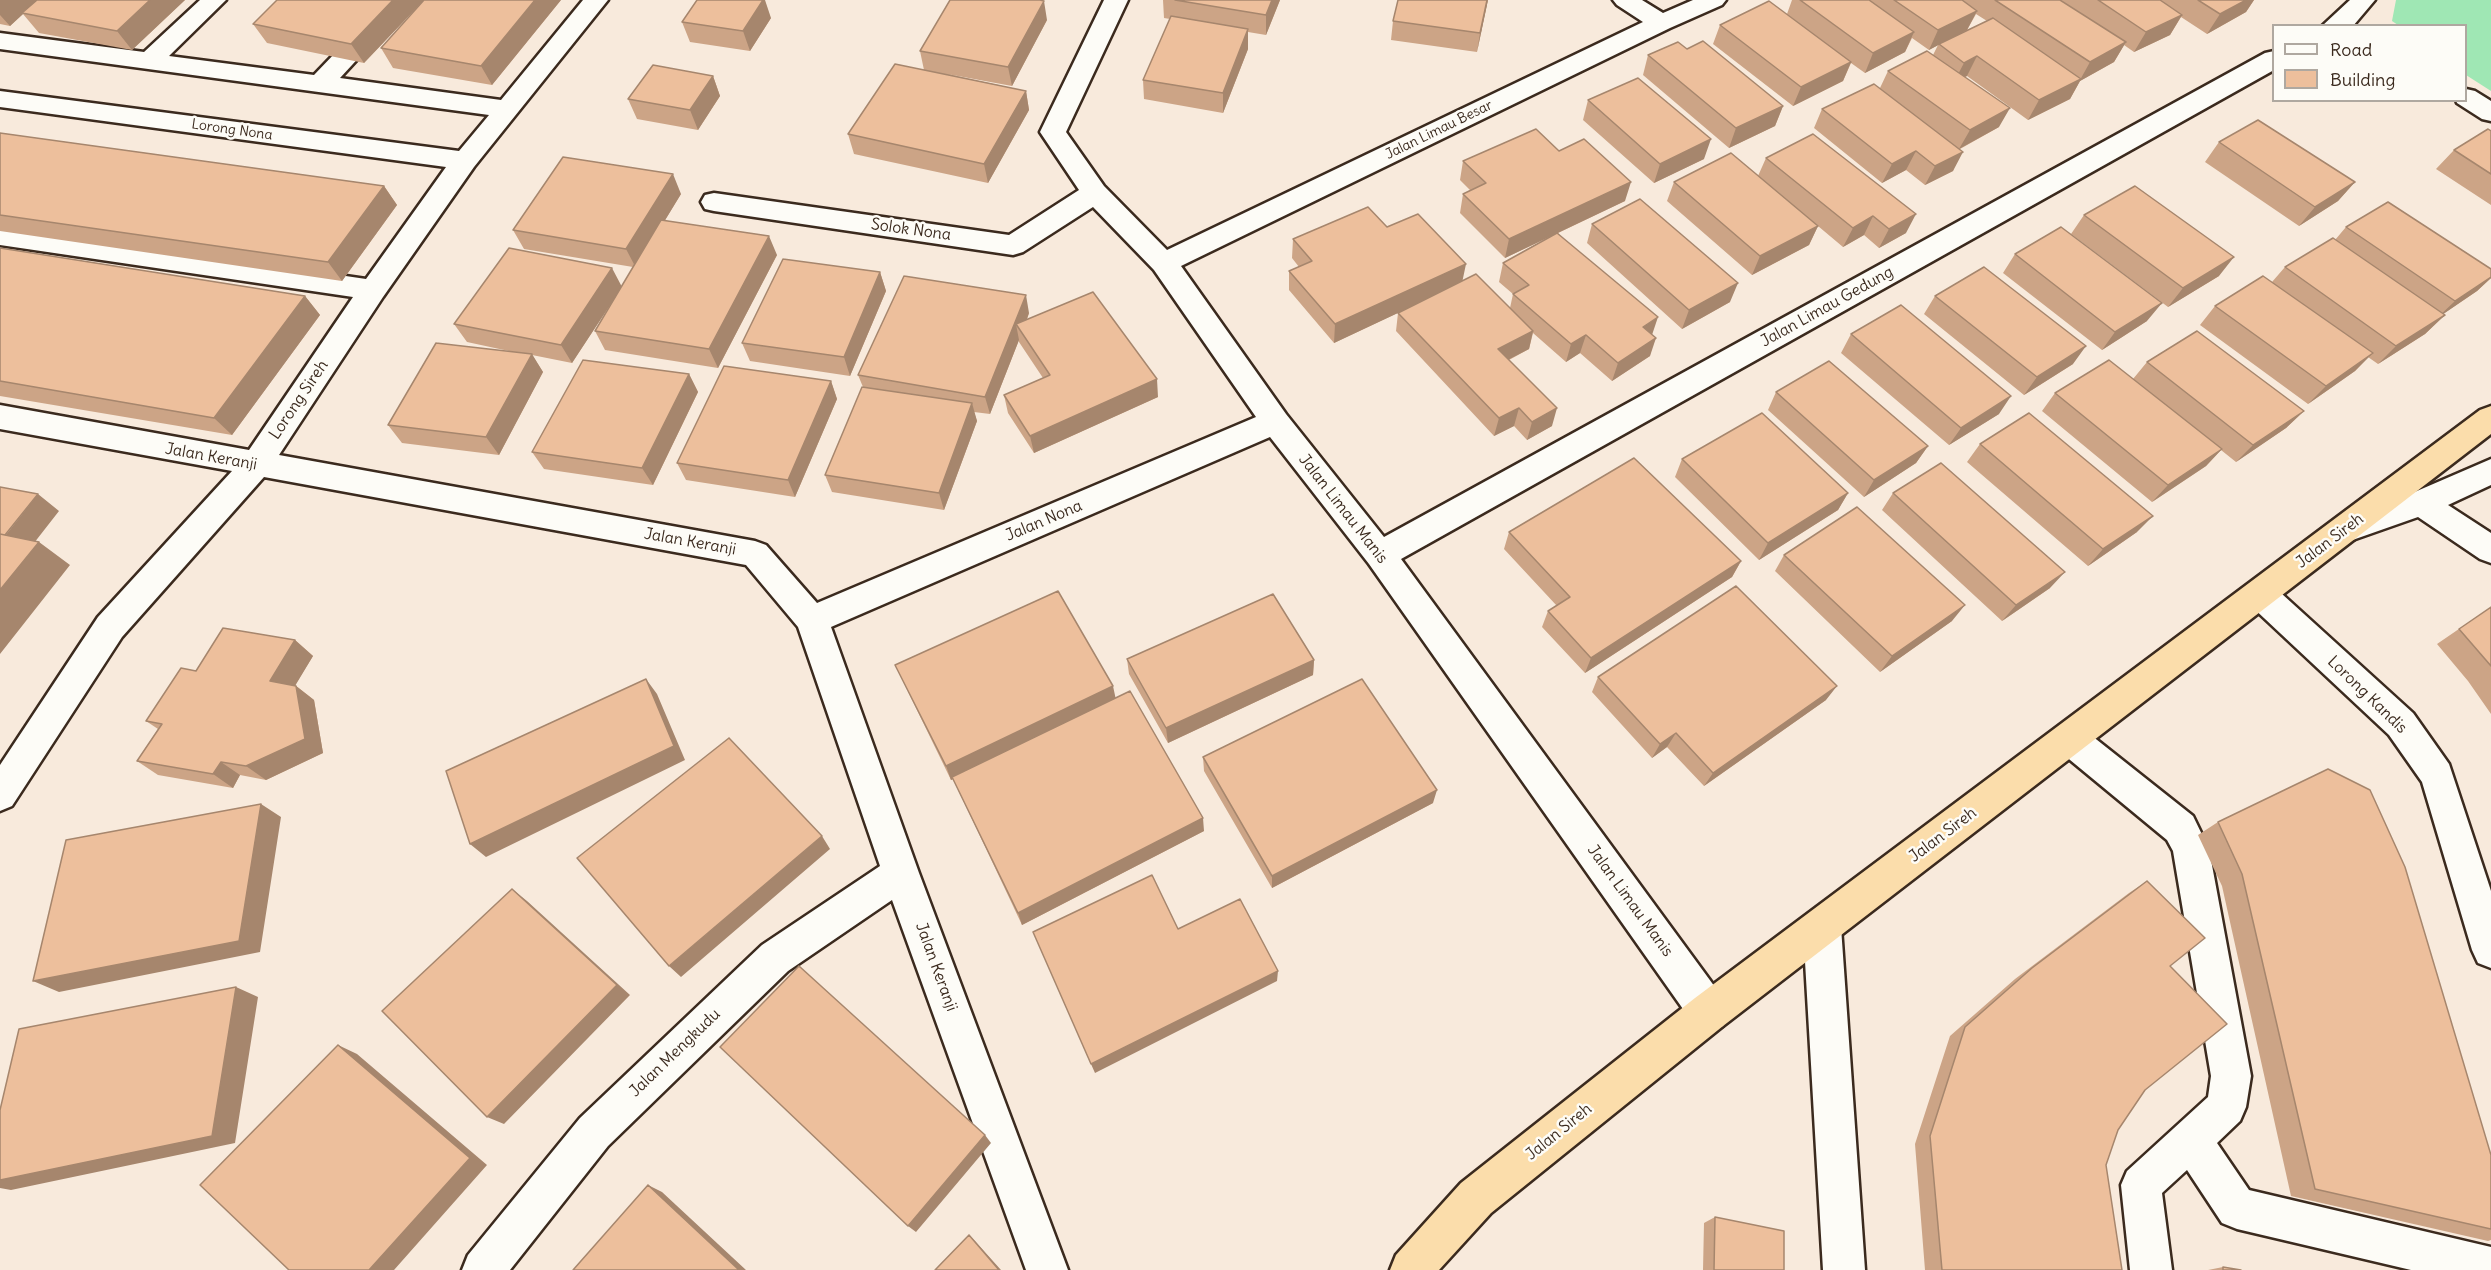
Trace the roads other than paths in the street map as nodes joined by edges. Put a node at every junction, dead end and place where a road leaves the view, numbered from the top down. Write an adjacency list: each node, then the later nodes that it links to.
1 (214, 0): 11 (street)
2 (400, 0): 13 (street)
3 (596, 0): 16 (street, Lorong Sireh)
4 (1116, 0): 19 (street, Jalan Limau Manis)
5 (1625, 0): 8 (street)
6 (1714, 0): 8 (street, Jalan Limau Besar)
7 (2362, 0): 9 (street)
8 (1661, 23): 22 (street, Jalan Limau Besar)
9 (2344, 24)
10 (0, 41): 11 (street)
11 (150, 60): 13 (street)
12 (2272, 60): 32 (street, Jalan Limau Gedung)
13 (320, 84): 16 (street)
14 (2467, 98): 17 (street)
15 (0, 99): 18 (street, Lorong Nona)
16 (509, 109): 18 (street, Lorong Sireh)
17 (2491, 113)
18 (465, 161): 23 (street, Lorong Sireh)
19 (1095, 192): 20 (street, Solok Nona); 22 (street, Jalan Limau Manis)
20 (714, 202)
21 (0, 235): 23 (street)
22 (1164, 263): 26 (street, Jalan Limau Manis)
23 (373, 290): 27 (street, Lorong Sireh)
24 (0, 417): 27 (street, Jalan Keranji)
25 (2491, 418): 30 (highway, Jalan Sireh)
26 (1275, 422): 32 (street, Jalan Limau Manis); 34 (street, Jalan Nona)
27 (256, 465): 34 (street, Jalan Keranji); 36 (street, Lorong Sireh)
28 (2491, 471): 29 (street)
29 (2421, 503): 30 (street); 31 (street)
30 (2344, 530): 33 (highway, Jalan Sireh)
31 (2491, 550)
32 (1380, 555): 40 (street, Jalan Limau Manis)
33 (2260, 594): 35 (highway, Jalan Sireh); 39 (street, Lorong Kandis)
34 (812, 620): 37 (street, Jalan Keranji)
35 (2070, 739): 38 (highway, Jalan Sireh); 41 (street)
36 (0, 795)
37 (901, 873): 43 (street, Jalan Mengkudu); 44 (street, Jalan Keranji)
38 (1822, 927): 40 (highway, Jalan Sireh); 46 (street)
39 (2491, 950)
40 (1709, 1012): 45 (highway, Jalan Sireh)
41 (2190, 1139): 42 (street); 47 (street)
42 (2491, 1268)
43 (483, 1270)
44 (1047, 1270)
45 (1411, 1270)
46 (1844, 1270)
47 (2151, 1270)

